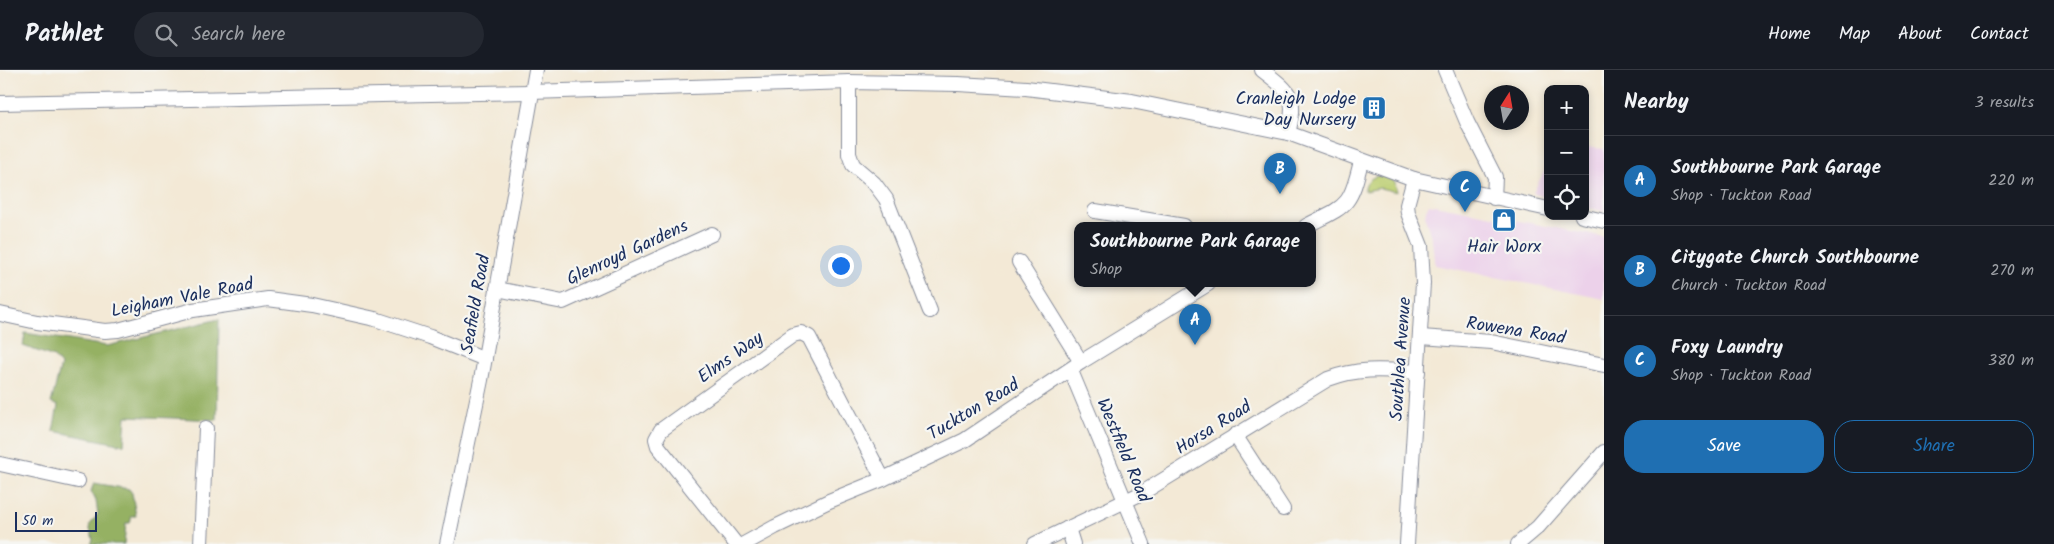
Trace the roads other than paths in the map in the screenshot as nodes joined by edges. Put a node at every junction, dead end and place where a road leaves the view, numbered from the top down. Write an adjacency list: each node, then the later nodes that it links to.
1 (536, 70): 5 (street, Seafield Road)
2 (1262, 70): 7 (street)
3 (1446, 70): 10 (street)
4 (849, 82): 5 (street); 7 (street); 21 (street)
5 (531, 92): 6 (street); 20 (street, Seafield Road)
6 (0, 103)
7 (1288, 133): 8 (street)
8 (1361, 161): 9 (street); 16 (street)
9 (1414, 179): 10 (street); 23 (street, Southlea Avenue)
10 (1494, 198): 11 (street)
11 (1544, 208)
12 (1095, 211): 15 (street)
13 (1589, 218): 14 (street)
14 (1604, 221)
15 (1160, 222)
16 (1315, 222)
17 (712, 234): 20 (street, Glenroyd Gardens)
18 (1019, 262): 26 (street, Westfield Road)
19 (1203, 287): 26 (street, Tuckton Road)
20 (497, 289): 24 (street, Seafield Road)
21 (930, 311)
22 (0, 314): 24 (street, Leigham Vale Road)
23 (1420, 337): 25 (street, Rowena Road); 27 (street, Southlea Avenue)
24 (485, 359): 38 (street, Seafield Road)
25 (1604, 365)
26 (1076, 367): 32 (street, Tuckton Road); 34 (street, Westfield Road)
27 (1418, 372): 29 (street, Horsa Road); 44 (street, Southlea Avenue)
28 (206, 428): 37 (street)
29 (1235, 434): 34 (street, Horsa Road); 35 (street)
30 (1604, 452): 45 (street)
31 (0, 464): 33 (street)
32 (883, 479): 39 (street, Elms Way); 40 (street, Tuckton Road)
33 (78, 482)
34 (1126, 501): 36 (street, Horsa Road); 43 (street, Westfield Road)
35 (1283, 509)
36 (1068, 528): 41 (street, Horsa Road); 42 (street)
37 (201, 544)
38 (447, 544)
39 (736, 544)
40 (744, 544)
41 (1035, 544)
42 (1073, 544)
43 (1143, 544)
44 (1407, 544)
45 (1518, 544)

